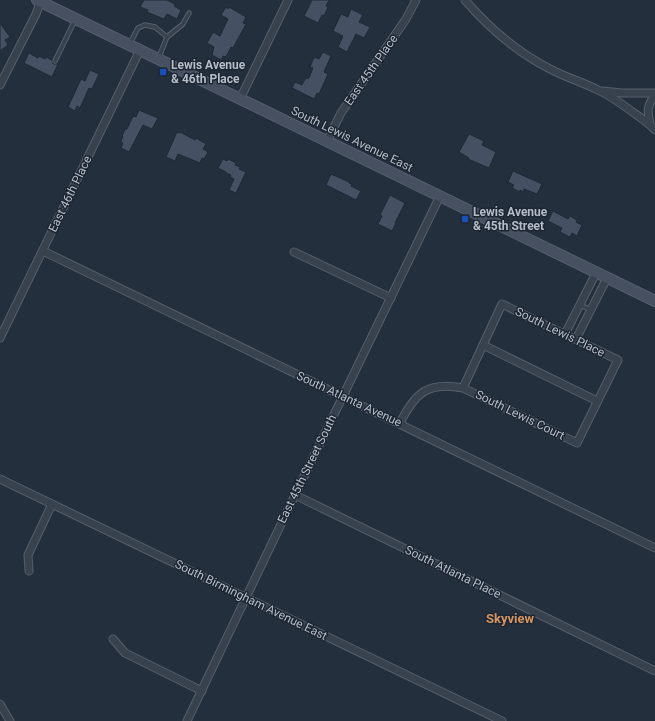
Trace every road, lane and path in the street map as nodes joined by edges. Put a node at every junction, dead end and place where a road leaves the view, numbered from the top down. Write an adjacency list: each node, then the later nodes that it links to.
1 (288, 0): 15 (street)
2 (416, 0): 17 (street, East 45th Place)
3 (465, 0): 13 (street)
4 (40, 1): 6 (main road, South Lewis Avenue East); 12 (street)
5 (189, 13): 7 (lane)
6 (76, 19): 8 (main road, South Lewis Avenue East); 11 (lane)
7 (167, 37): 8 (lane); 10 (lane)
8 (129, 45): 9 (main road, South Lewis Avenue East)
9 (140, 50): 10 (main road, South Lewis Avenue East); 19 (street, East 46th Place)
10 (158, 59): 15 (main road, South Lewis Avenue East)
11 (55, 60)
12 (0, 85)
13 (597, 89): 14 (street); 16 (street)
14 (655, 94): 16 (street)
15 (240, 99): 17 (main road, South Lewis Avenue East)
16 (653, 127)
17 (327, 141): 18 (main road, South Lewis Avenue East)
18 (440, 196): 21 (main road, South Lewis Avenue East); 23 (street, East 45th Street South)
19 (43, 251): 28 (street, East 46th Place); 32 (street, South Atlanta Avenue)
20 (294, 252): 23 (street)
21 (596, 273): 22 (main road, South Lewis Avenue East); 25 (street)
22 (607, 278): 24 (main road, South Lewis Avenue East); 26 (street)
23 (391, 298): 32 (street, East 45th Street South)
24 (655, 301)
25 (580, 305): 26 (lane); 27 (street)
26 (590, 310): 29 (street)
27 (565, 334): 29 (street, South Lewis Place); 30 (street, South Lewis Place)
28 (0, 338)
29 (576, 339): 33 (street, South Lewis Place)
30 (483, 345): 31 (street); 33 (street)
31 (463, 388): 33 (street, South Lewis Court); 34 (street)
32 (342, 397): 34 (street, South Atlanta Avenue); 36 (street, East 45th Street South)
33 (597, 401)
34 (400, 423): 38 (street, South Atlanta Avenue)
35 (0, 479): 37 (street, South Birmingham Avenue East)
36 (295, 495): 40 (street, East 45th Street South); 42 (street, South Atlanta Place)
37 (52, 504): 39 (street); 40 (street, South Birmingham Avenue East)
38 (655, 548)
39 (29, 572)
40 (246, 598): 43 (street, East 45th Street South); 47 (street, South Birmingham Avenue East)
41 (113, 639): 43 (street)
42 (655, 671)
43 (202, 690): 46 (street, East 45th Street South)
44 (0, 704): 45 (street)
45 (10, 721)
46 (187, 721)
47 (501, 721)

